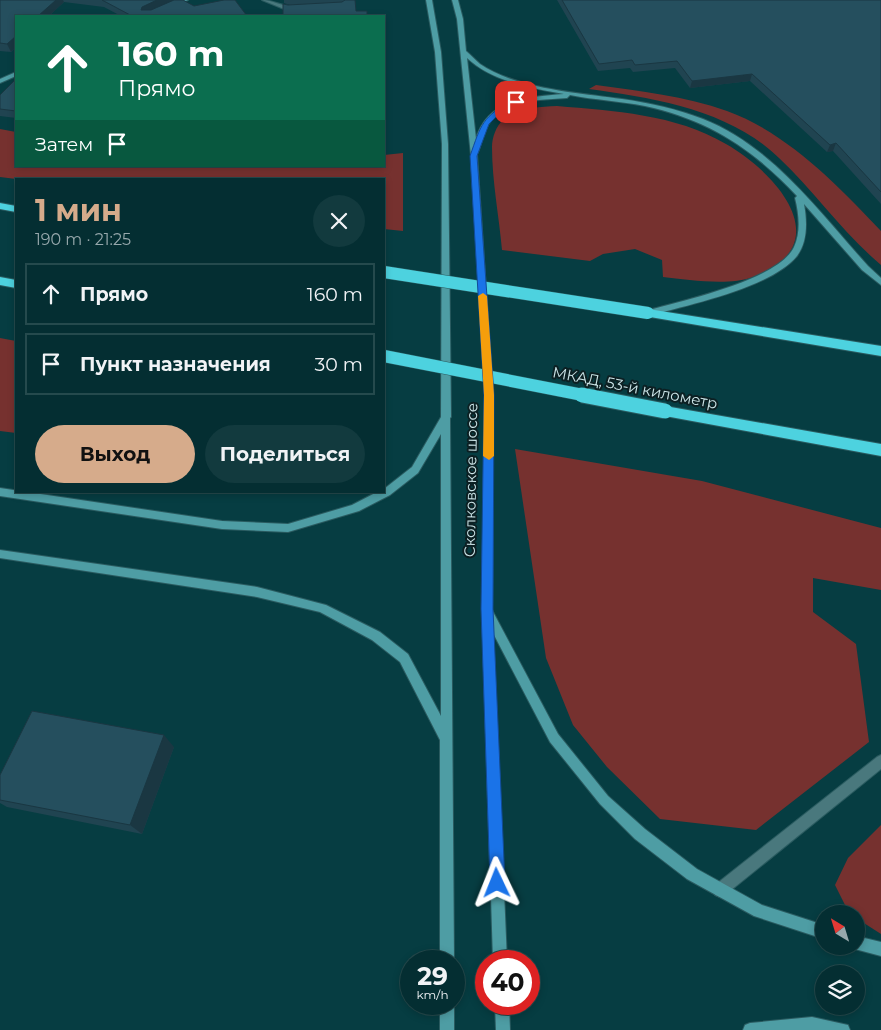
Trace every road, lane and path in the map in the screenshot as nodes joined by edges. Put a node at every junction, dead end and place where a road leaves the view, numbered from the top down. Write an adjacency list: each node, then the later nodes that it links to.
1 (185, 0): 6 (main road)
2 (265, 0): 5 (lane)
3 (429, 0): 22 (main road, Сколковское шоссе)
4 (454, 0): 7 (main road, Сколковское шоссе)
5 (307, 8)
6 (150, 15)
7 (464, 52): 10 (main road); 11 (main road, Сколковское шоссе)
8 (15, 74): 9 (main road)
9 (0, 81)
10 (581, 95): 11 (main road); 12 (main road)
11 (474, 156): 26 (main road, Сколковское шоссе)
12 (798, 194): 17 (main road); 19 (main road)
13 (0, 206): 14 (highway)
14 (15, 209)
15 (385, 272): 19 (highway, bridge)
16 (0, 281): 18 (highway)
17 (881, 282)
18 (15, 284)
19 (648, 313): 20 (highway)
20 (881, 352)
21 (385, 356): 23 (highway, МКАД, 53-й километр, bridge)
22 (446, 416): 24 (main road); 27 (main road, Сколковское шоссе)
23 (881, 450)
24 (0, 492)
25 (0, 554): 27 (main road)
26 (487, 609): 29 (main road); 34 (main road, Сколковское шоссе)
27 (446, 739): 33 (main road, Сколковское шоссе)
28 (881, 761): 29 (lane)
29 (720, 890): 30 (main road)
30 (815, 929)
31 (865, 945): 32 (main road)
32 (881, 949)
33 (447, 950)
34 (500, 950)
35 (447, 1015): 37 (main road)
36 (502, 1015): 38 (main road)
37 (447, 1030)
38 (503, 1030)
39 (750, 1030): 40 (main road)
40 (843, 1030)

